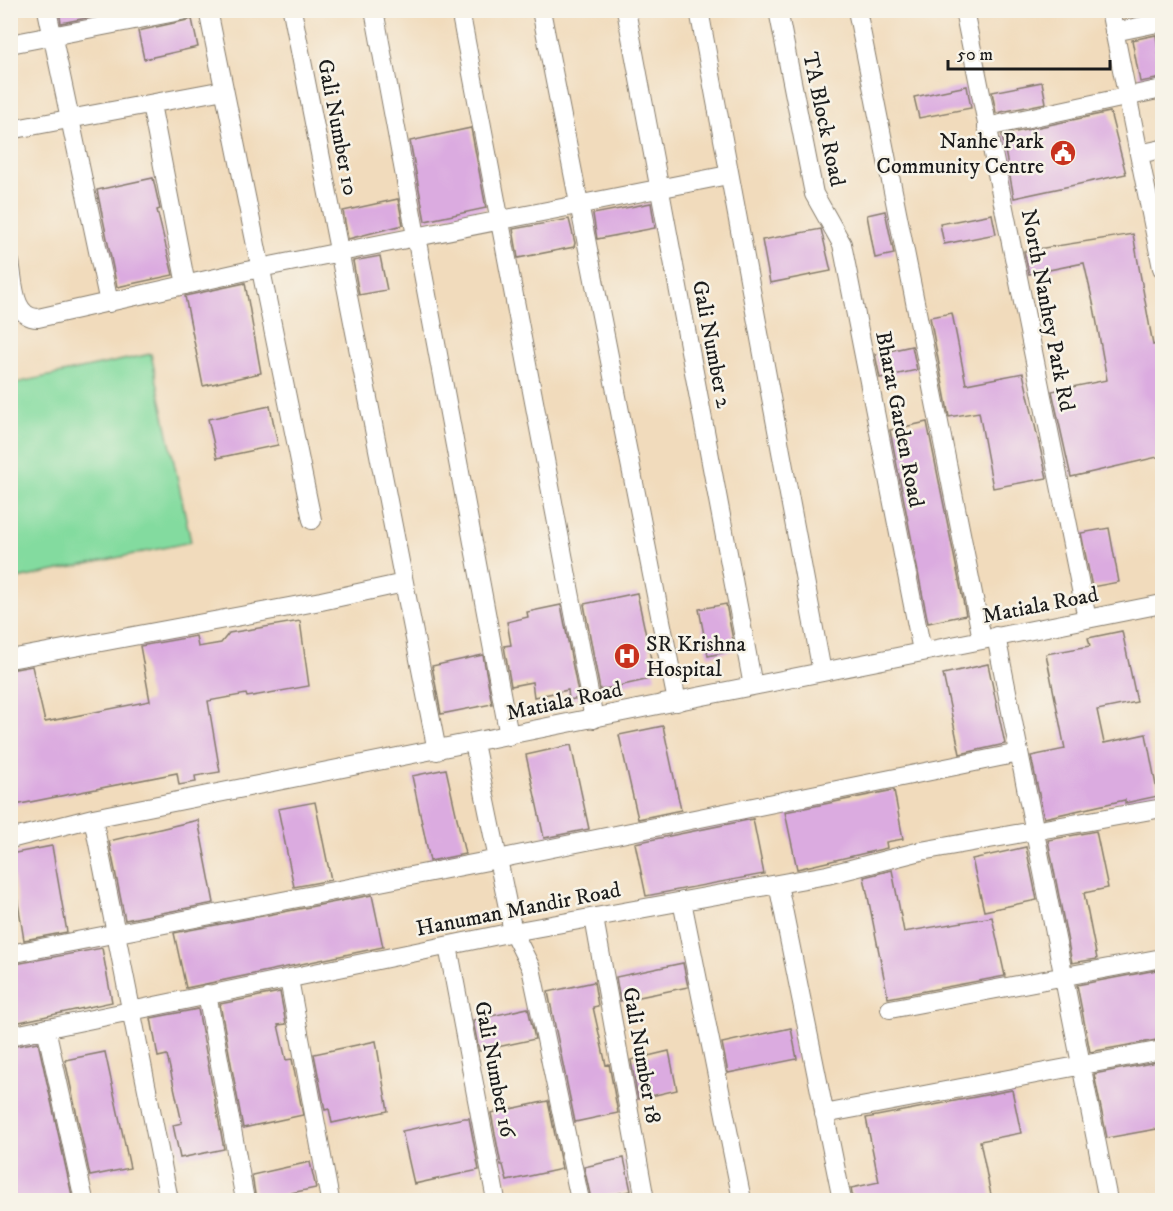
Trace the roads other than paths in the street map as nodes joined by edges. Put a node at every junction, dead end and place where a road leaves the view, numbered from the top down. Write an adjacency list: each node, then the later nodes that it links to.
1 (47, 10): 16 (street)
2 (186, 10): 16 (street)
3 (208, 10): 19 (street)
4 (292, 10): 34 (street, Gali Number 10)
5 (374, 10): 33 (street)
6 (460, 10): 31 (street)
7 (541, 10): 30 (street)
8 (626, 10): 28 (street, Gali Number 2)
9 (699, 10): 27 (street)
10 (778, 10): 29 (street, TA Block Road)
11 (857, 10): 45 (street)
12 (963, 10): 23 (street, North Nanhey Park Rd)
13 (1110, 10): 15 (street)
14 (1162, 22): 15 (street)
15 (1114, 32): 20 (street)
16 (52, 36): 17 (street); 22 (street)
17 (10, 44)
18 (1162, 89): 20 (street)
19 (224, 90): 21 (street); 36 (street)
20 (1127, 97): 23 (street); 26 (street)
21 (151, 104): 22 (street); 38 (street)
22 (70, 119): 24 (street); 39 (street)
23 (987, 127): 44 (street, North Nanhey Park Rd)
24 (10, 130)
25 (1162, 149): 26 (street)
26 (1139, 154): 32 (street)
27 (728, 175): 28 (street); 48 (street)
28 (659, 189): 30 (street); 49 (street, Gali Number 2)
29 (818, 202): 46 (street, Bharat Garden Road)
30 (578, 205): 31 (street); 50 (street)
31 (501, 220): 33 (street); 51 (street)
32 (1158, 227): 37 (street)
33 (417, 237): 34 (street); 52 (street)
34 (338, 252): 36 (street); 42 (street, Gali Number 10)
35 (10, 262): 40 (street)
36 (260, 268): 38 (street); 41 (street)
37 (1162, 268)
38 (186, 285): 39 (street)
39 (109, 303): 40 (street)
40 (18, 318)
41 (312, 520)
42 (404, 583): 47 (street); 54 (street, Gali Number 10)
43 (1162, 604): 44 (street, Matiala Road)
44 (1087, 619): 45 (street, Matiala Road)
45 (989, 638): 46 (street, Matiala Road); 55 (street)
46 (922, 651): 48 (street, Matiala Road)
47 (10, 659)
48 (822, 672): 49 (street, Matiala Road)
49 (753, 686): 50 (street, Matiala Road)
50 (677, 702): 51 (street, Matiala Road)
51 (594, 719): 52 (street, Matiala Road)
52 (509, 736): 53 (street, Matiala Road)
53 (474, 743): 54 (street, Matiala Road); 60 (street)
54 (437, 751): 57 (street, Matiala Road)
55 (1019, 753): 58 (street); 60 (street)
56 (1157, 808): 58 (street, Hanuman Mandir Road)
57 (93, 818): 59 (street, Matiala Road); 65 (street)
58 (1035, 830): 61 (street, Hanuman Mandir Road); 69 (street)
59 (10, 839)
60 (498, 859): 64 (street); 65 (street)
61 (777, 884): 62 (street, Hanuman Mandir Road); 78 (street)
62 (682, 902): 63 (street, Hanuman Mandir Road); 86 (street)
63 (594, 918): 64 (street, Hanuman Mandir Road); 85 (street, Gali Number 18)
64 (513, 932): 66 (street, Hanuman Mandir Road); 84 (street)
65 (116, 933): 67 (street); 73 (street)
66 (448, 946): 70 (street, Hanuman Mandir Road); 83 (street, Gali Number 16)
67 (10, 954)
68 (1162, 958): 69 (street)
69 (1064, 977): 72 (street); 77 (street)
70 (289, 979): 71 (street, Hanuman Mandir Road); 82 (street)
71 (207, 994): 73 (street, Hanuman Mandir Road); 81 (street)
72 (890, 1009)
73 (132, 1011): 74 (street, Hanuman Mandir Road); 80 (street)
74 (46, 1028): 75 (street, Hanuman Mandir Road); 79 (street)
75 (10, 1035)
76 (1162, 1050): 77 (street)
77 (1082, 1066): 78 (street); 88 (street)
78 (824, 1114): 87 (street)
79 (84, 1200)
80 (169, 1200)
81 (245, 1200)
82 (330, 1200)
83 (496, 1200)
84 (580, 1200)
85 (645, 1200)
86 (742, 1200)
87 (842, 1200)
88 (1108, 1200)

